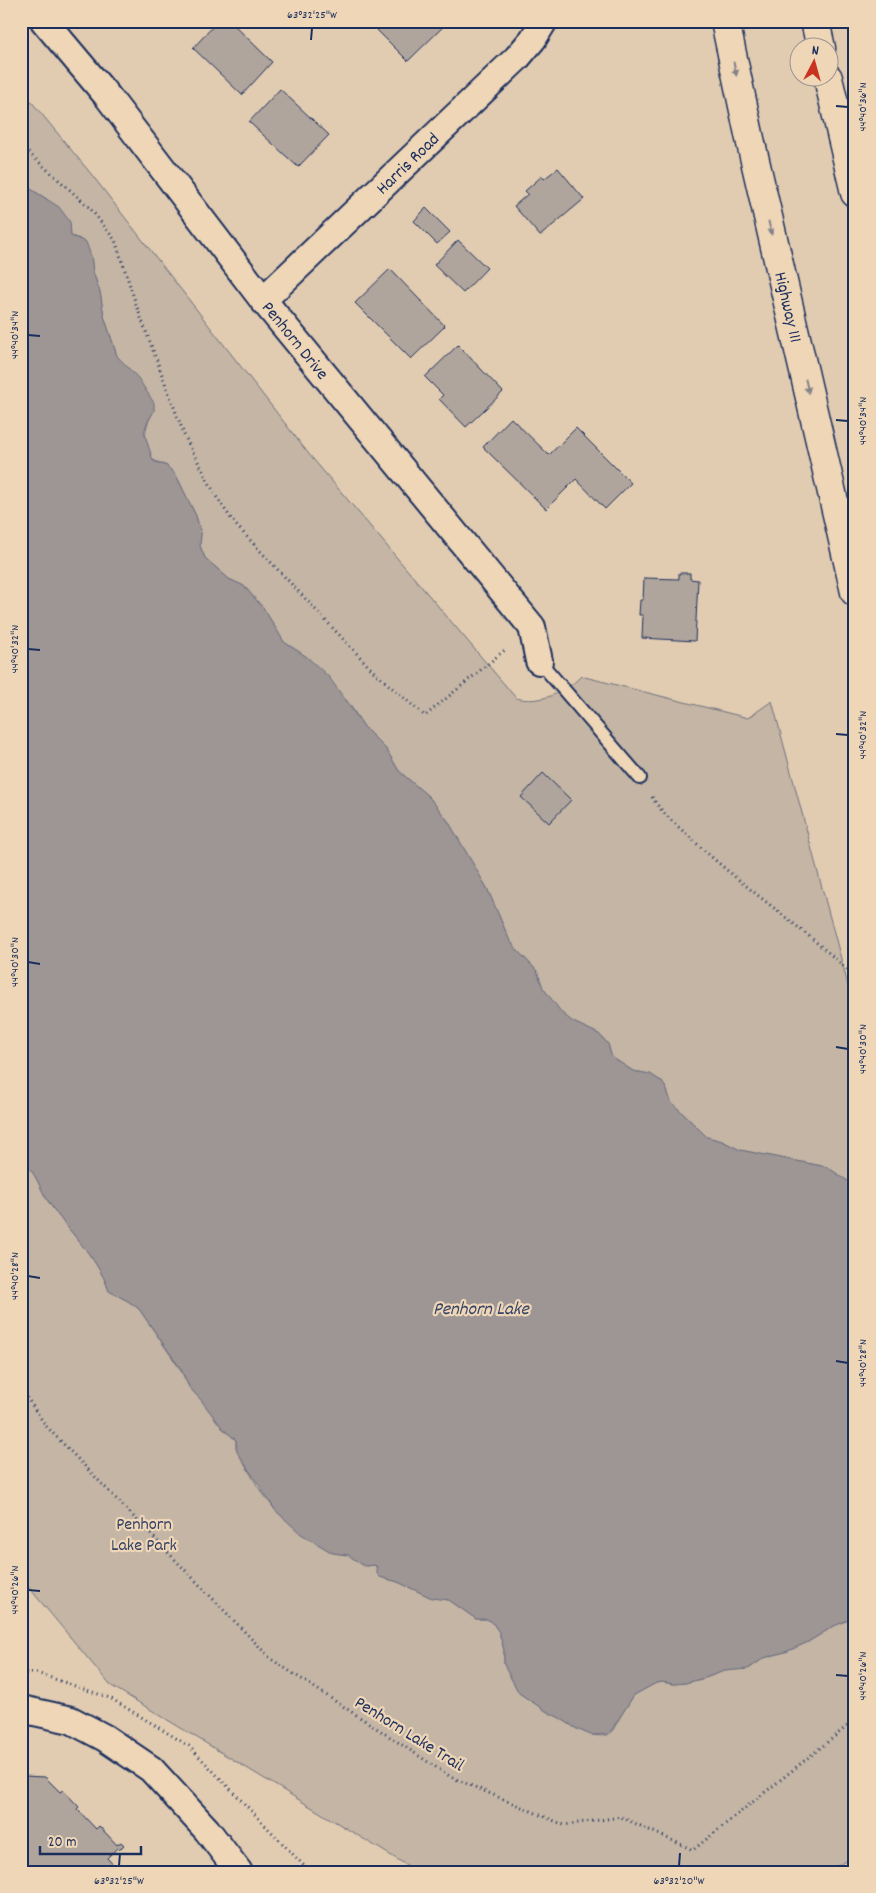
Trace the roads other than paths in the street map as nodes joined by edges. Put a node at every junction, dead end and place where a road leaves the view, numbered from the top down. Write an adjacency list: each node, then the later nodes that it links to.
1 (44, 21): 8 (street, Penhorn Drive)
2 (544, 21): 8 (street, Harris Road)
3 (725, 21): 9 (highway, Highway 111, one-way to 9)
4 (815, 21): 5 (highway)
5 (819, 38)
6 (830, 88): 7 (highway)
7 (855, 193)
8 (263, 300): 10 (street, Penhorn Drive)
9 (855, 592)
10 (539, 661): 11 (lane)
11 (640, 778)
12 (21, 1709): 13 (street)
13 (239, 1872)

